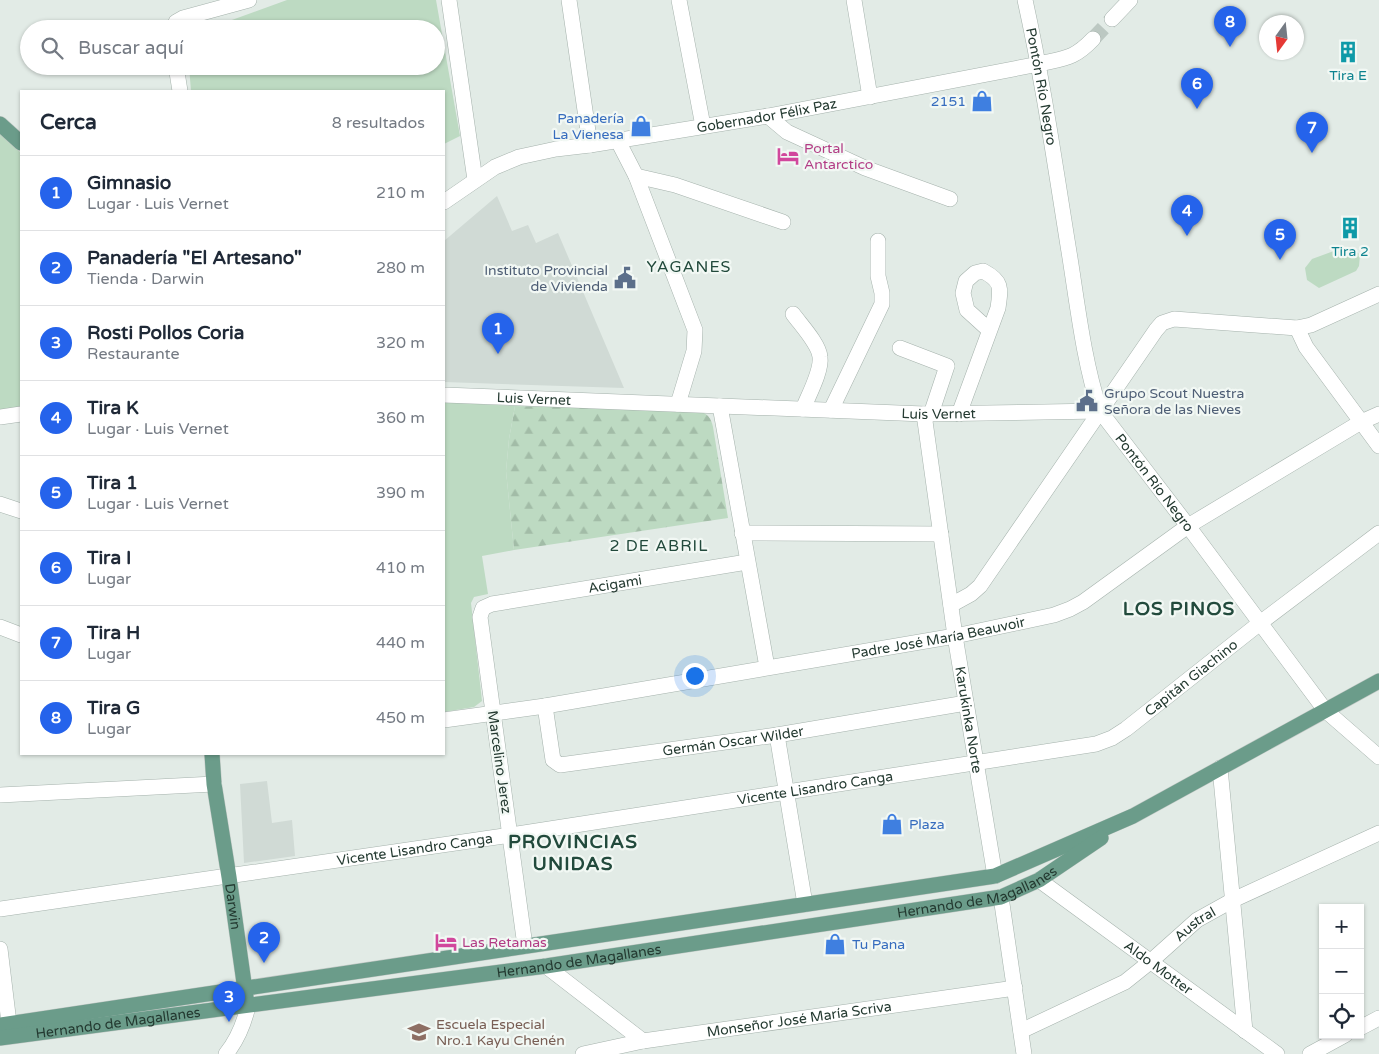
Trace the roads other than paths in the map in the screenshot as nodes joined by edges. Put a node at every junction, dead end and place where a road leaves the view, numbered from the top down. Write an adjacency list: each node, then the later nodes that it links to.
1 (248, 0): 9 (street)
2 (449, 0): 22 (street)
3 (569, 0): 20 (street)
4 (679, 0): 17 (street)
5 (854, 0): 14 (street)
6 (1025, 0): 11 (street, Pontón Río Negro)
7 (1130, 0): 8 (street)
8 (1112, 19)
9 (180, 20)
10 (1094, 39): 11 (street, Gobernador Félix Paz)
11 (1039, 64): 14 (street, Gobernador Félix Paz); 37 (street, Pontón Río Negro)
12 (177, 75): 13 (street)
13 (180, 90)
14 (870, 97): 15 (street, Gobernador Félix Paz)
15 (768, 116): 17 (street, Gobernador Félix Paz); 23 (street)
16 (0, 124): 19 (main road)
17 (703, 126): 18 (street, Gobernador Félix Paz)
18 (618, 141): 20 (street, Gobernador Félix Paz); 21 (street)
19 (20, 142)
20 (590, 145): 22 (street, Gobernador Félix Paz)
21 (636, 176): 25 (street); 33 (street)
22 (475, 180): 24 (street, Gobernador Félix Paz)
23 (950, 199)
24 (445, 201)
25 (783, 222)
26 (878, 241): 36 (street)
27 (1379, 294): 29 (street)
28 (793, 314): 35 (street)
29 (1297, 328): 37 (street); 43 (street)
30 (989, 330): 40 (street)
31 (900, 348): 39 (street)
32 (445, 395): 33 (street, Luis Vernet)
33 (678, 404): 34 (street, Luis Vernet)
34 (720, 406): 35 (street, Luis Vernet); 48 (street)
35 (803, 410): 36 (street, Luis Vernet)
36 (831, 410): 39 (street, Luis Vernet)
37 (1100, 411): 40 (street, Luis Vernet); 47 (street, Pontón Río Negro); 52 (street)
38 (20, 414): 42 (street)
39 (928, 414): 40 (street, Luis Vernet); 50 (street, Karukinka Norte)
40 (959, 414)
41 (1379, 414): 43 (street, Padre José María Beauvoir)
42 (0, 417)
43 (1361, 422): 44 (street); 47 (street, Padre José María Beauvoir)
44 (1379, 446)
45 (0, 504): 46 (street)
46 (20, 511)
47 (1188, 526): 54 (street, Pontón Río Negro); 57 (street, Padre José María Beauvoir)
48 (742, 533): 50 (street); 51 (street)
49 (1379, 533): 54 (street, Capitán Giachino)
50 (941, 534): 52 (street, Karukinka Norte)
51 (747, 562): 53 (street, Acigami); 58 (street)
52 (951, 605): 57 (street, Karukinka Norte)
53 (483, 608): 63 (street, Marcelino Jerez)
54 (1260, 623): 62 (street, Pontón Río Negro); 68 (street, Capitán Giachino)
55 (0, 627): 56 (street)
56 (20, 635)
57 (955, 636): 58 (street, Padre José María Beauvoir); 60 (street, Karukinka Norte)
58 (767, 668): 61 (street, Padre José María Beauvoir)
59 (1379, 681): 62 (main road, Hernando de Magallanes)
60 (966, 703): 65 (street, Germán Oscar Wilder); 68 (street, Karukinka Norte)
61 (545, 706): 63 (street, Padre José María Beauvoir); 65 (street, Germán Oscar Wilder)
62 (1326, 710): 67 (street, Pontón Río Negro); 69 (main road, Hernando de Magallanes)
63 (494, 712): 64 (street, Padre José María Beauvoir); 75 (street, Marcelino Jerez)
64 (445, 720)
65 (777, 735): 71 (street)
66 (212, 755): 70 (main road, Darwin)
67 (1379, 757)
68 (976, 762): 71 (street, Vicente Lisandro Canga); 76 (street, Karukinka Norte)
69 (1220, 768): 73 (main road, Hernando de Magallanes); 80 (street)
70 (214, 784): 72 (street); 77 (main road, Darwin)
71 (785, 792): 75 (street, Vicente Lisandro Canga); 81 (street)
72 (0, 794)
73 (1133, 816): 76 (main road, Hernando de Magallanes); 78 (main road, Hernando de Magallanes)
74 (1379, 833): 80 (street, Austral)
75 (511, 834): 77 (street, Vicente Lisandro Canga); 83 (street, Marcelino Jerez)
76 (996, 876): 81 (main road, Hernando de Magallanes)
77 (229, 877): 82 (street, Vicente Lisandro Canga); 87 (main road, Darwin)
78 (1039, 880): 79 (main road, Hernando de Magallanes); 85 (street, Aldo Motter)
79 (1001, 897): 86 (main road, Hernando de Magallanes); 88 (street)
80 (1234, 900): 85 (street, Austral); 94 (street)
81 (805, 904): 83 (main road, Hernando de Magallanes)
82 (0, 909)
83 (525, 946): 87 (main road, Hernando de Magallanes)
84 (0, 949): 91 (street)
85 (1150, 962): 93 (street, Austral); 94 (street, Aldo Motter)
86 (546, 966): 89 (main road, Hernando de Magallanes); 97 (street)
87 (245, 988): 89 (main road, Darwin); 91 (main road, Hernando de Magallanes)
88 (1015, 988): 93 (street); 97 (street, Monseñor José María Scriva)
89 (248, 1006): 95 (main road, Hernando de Magallanes); 98 (street, Darwin)
90 (1379, 1018): 92 (street)
91 (5, 1024)
92 (1364, 1026)
93 (1021, 1031): 100 (street)
94 (1245, 1031): 101 (street, Aldo Motter)
95 (0, 1038)
96 (1338, 1039): 102 (street)
97 (643, 1041): 99 (street, Monseñor José María Scriva)
98 (226, 1054)
99 (583, 1054)
100 (1024, 1054)
101 (1277, 1054)
102 (1310, 1054)

